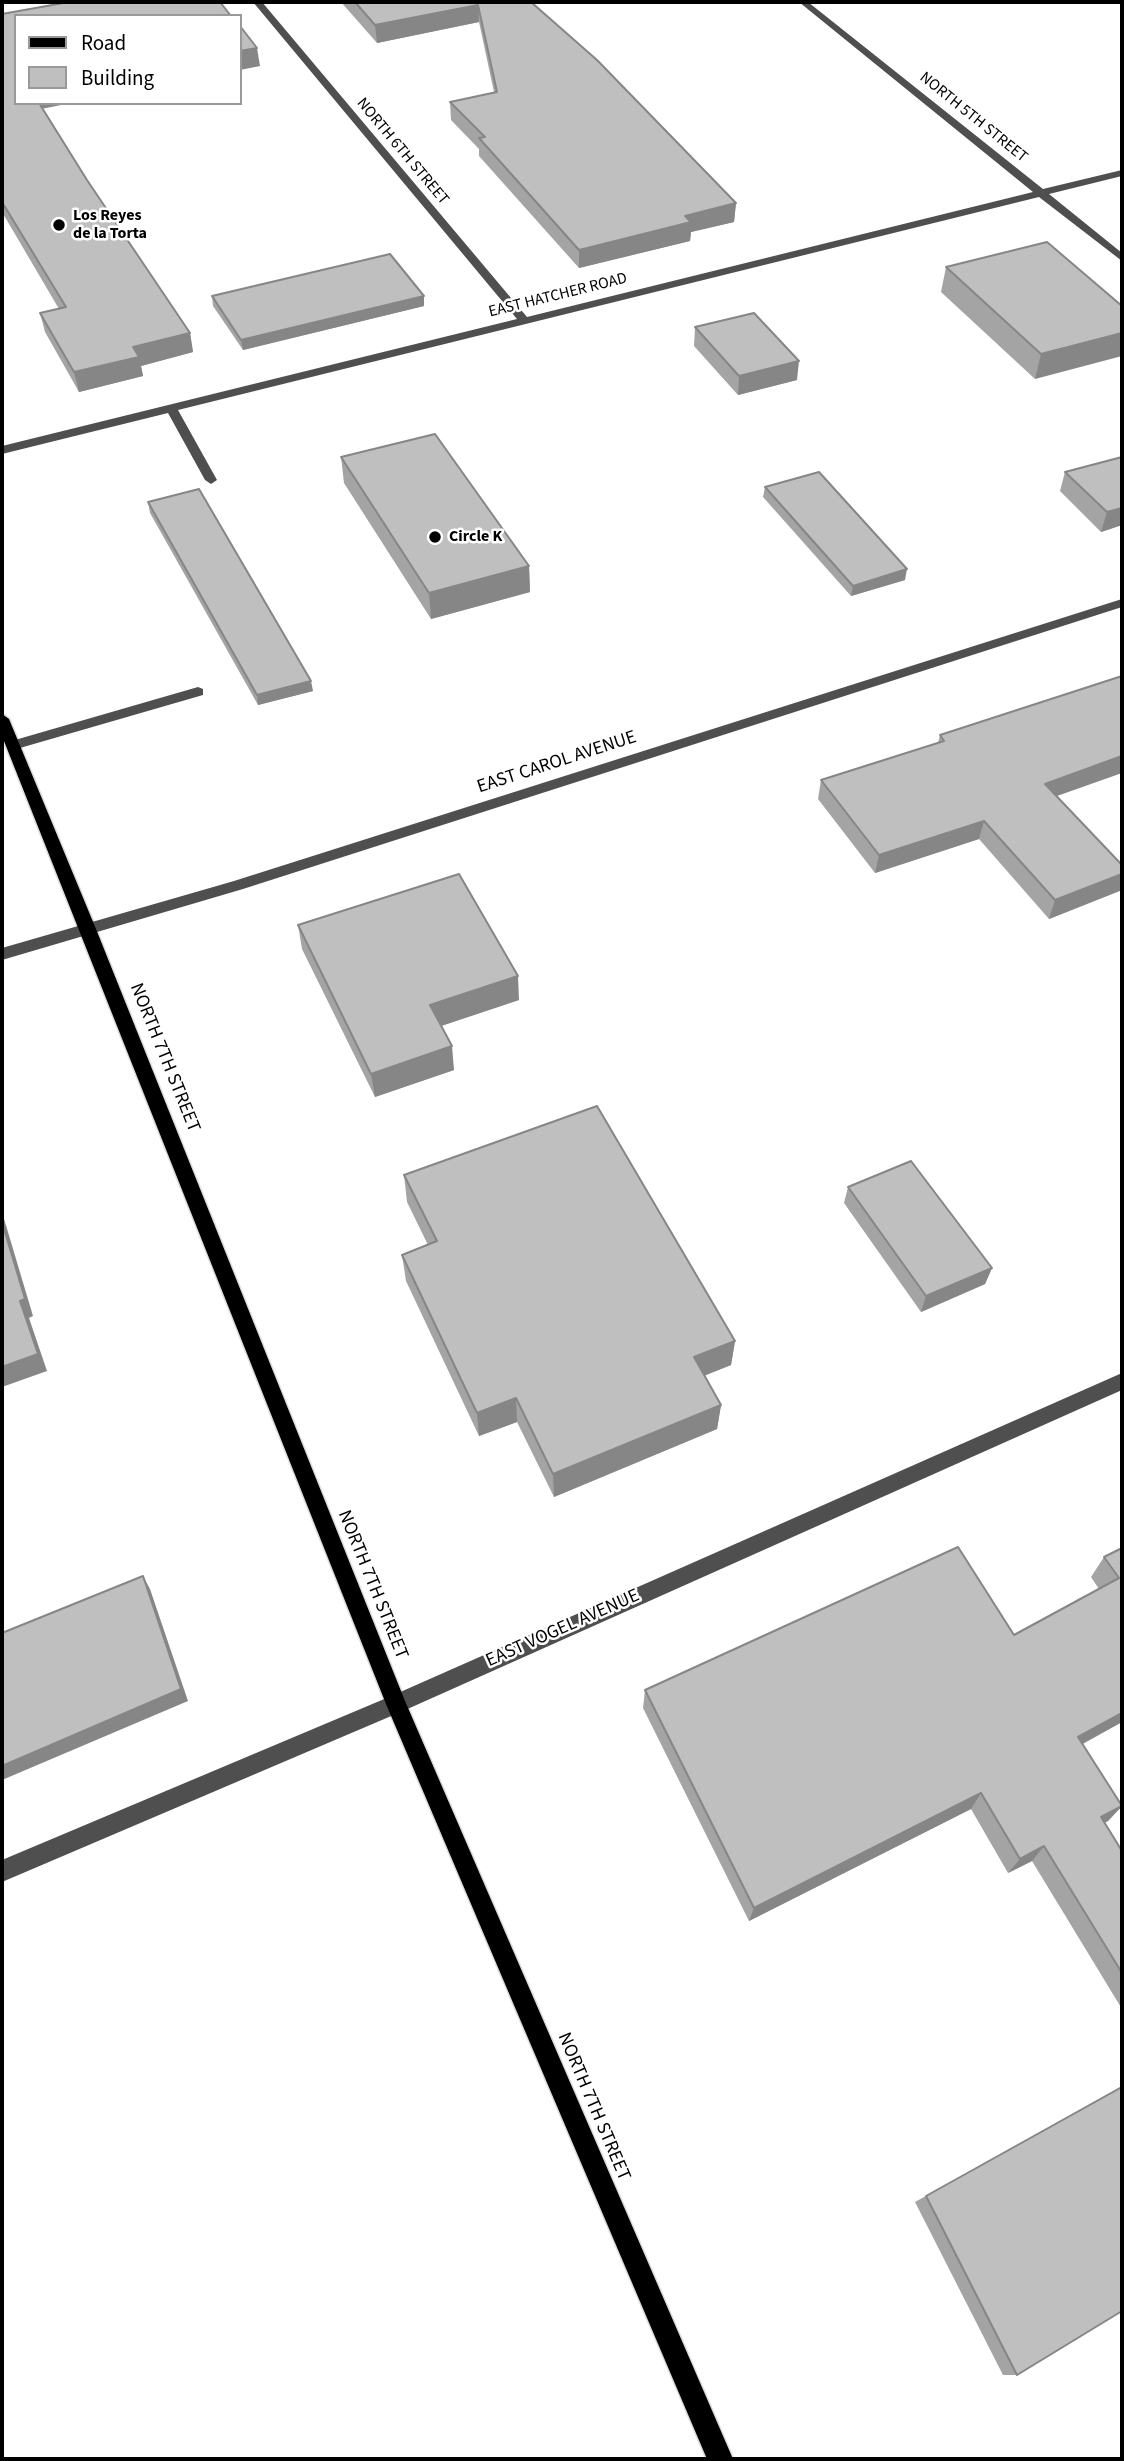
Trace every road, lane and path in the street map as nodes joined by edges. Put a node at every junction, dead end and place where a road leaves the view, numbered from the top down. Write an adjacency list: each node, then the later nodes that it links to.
1 (257, 2): 6 (street, NORTH 6TH STREET)
2 (803, 2): 4 (street, NORTH 5TH STREET)
3 (1122, 173): 4 (street, EAST HATCHER ROAD)
4 (1040, 193): 5 (street, NORTH 5TH STREET); 6 (street, EAST HATCHER ROAD)
5 (1122, 258)
6 (524, 321): 7 (street, EAST HATCHER ROAD)
7 (171, 408): 8 (street, EAST HATCHER ROAD); 9 (street)
8 (2, 450)
9 (211, 481)
10 (1122, 603): 14 (street, EAST CAROL AVENUE)
11 (198, 692): 13 (street)
12 (2, 719): 13 (main road, NORTH 7TH STREET)
13 (13, 745): 14 (main road, NORTH 7TH STREET)
14 (88, 929): 15 (street, EAST CAROL AVENUE); 17 (main road, NORTH 7TH STREET)
15 (2, 954)
16 (1122, 1381): 17 (street, EAST VOGEL AVENUE)
17 (396, 1704): 18 (street, EAST VOGEL AVENUE); 19 (main road, NORTH 7TH STREET)
18 (2, 1871)
19 (720, 2459)

